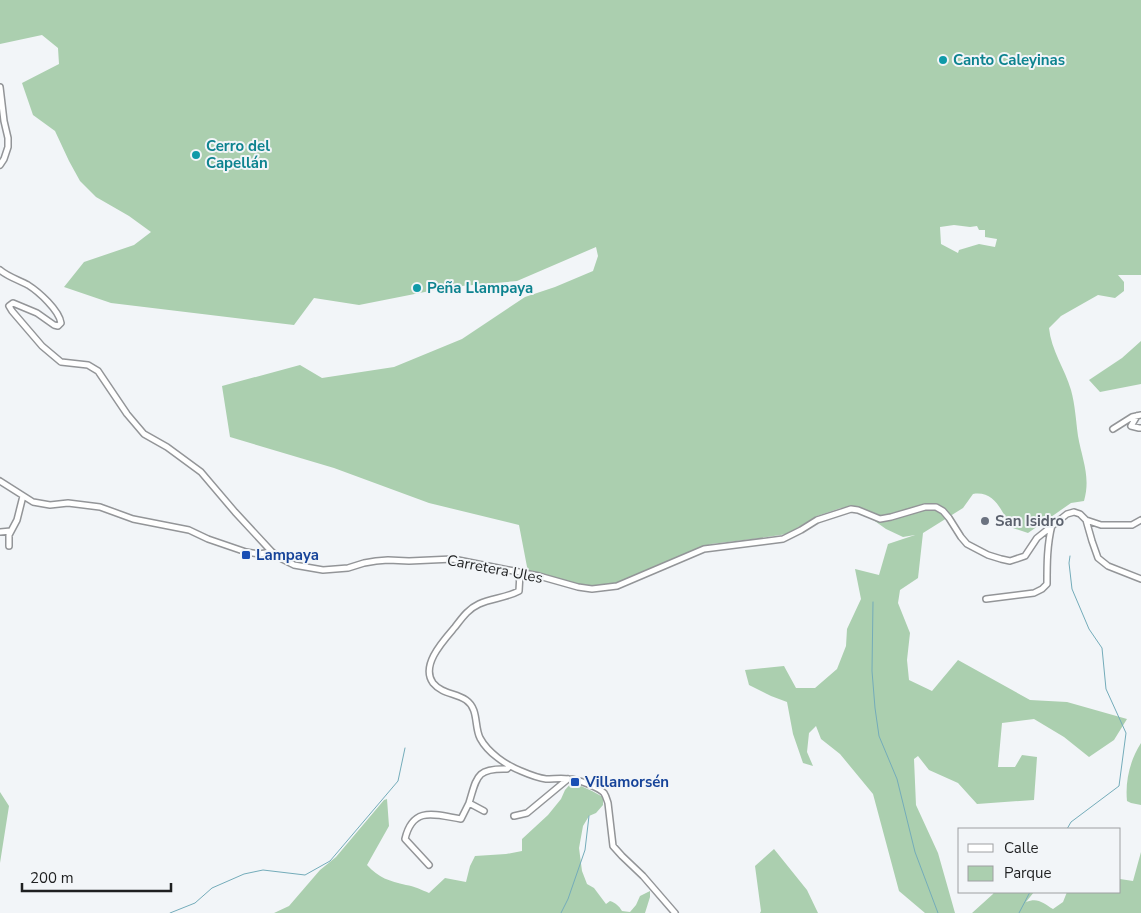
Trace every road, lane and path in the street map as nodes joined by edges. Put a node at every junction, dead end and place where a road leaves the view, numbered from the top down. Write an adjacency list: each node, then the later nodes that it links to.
1 (0, 87): 3 (street)
2 (11, 120): 3 (street)
3 (4, 121): 4 (street)
4 (0, 166)
5 (0, 270): 17 (street, Carretera Ules)
6 (1139, 416): 7 (street); 8 (street)
7 (1141, 428)
8 (1113, 429)
9 (0, 481): 10 (street)
10 (23, 496): 14 (street); 17 (street)
11 (1086, 520): 12 (street, Carretera Ules); 13 (street, Carretera Ules); 19 (street)
12 (1141, 520)
13 (1052, 525): 18 (street, Carretera Ules); 20 (street)
14 (11, 531): 15 (street); 16 (street)
15 (0, 532)
16 (9, 546)
17 (272, 552): 18 (street, Carretera Ules)
18 (520, 573): 21 (street)
19 (1141, 580)
20 (986, 599)
21 (510, 766): 22 (street); 23 (street)
22 (568, 778): 25 (street); 27 (street)
23 (469, 803): 24 (street); 26 (street)
24 (484, 811)
25 (514, 816)
26 (429, 865)
27 (675, 913)

